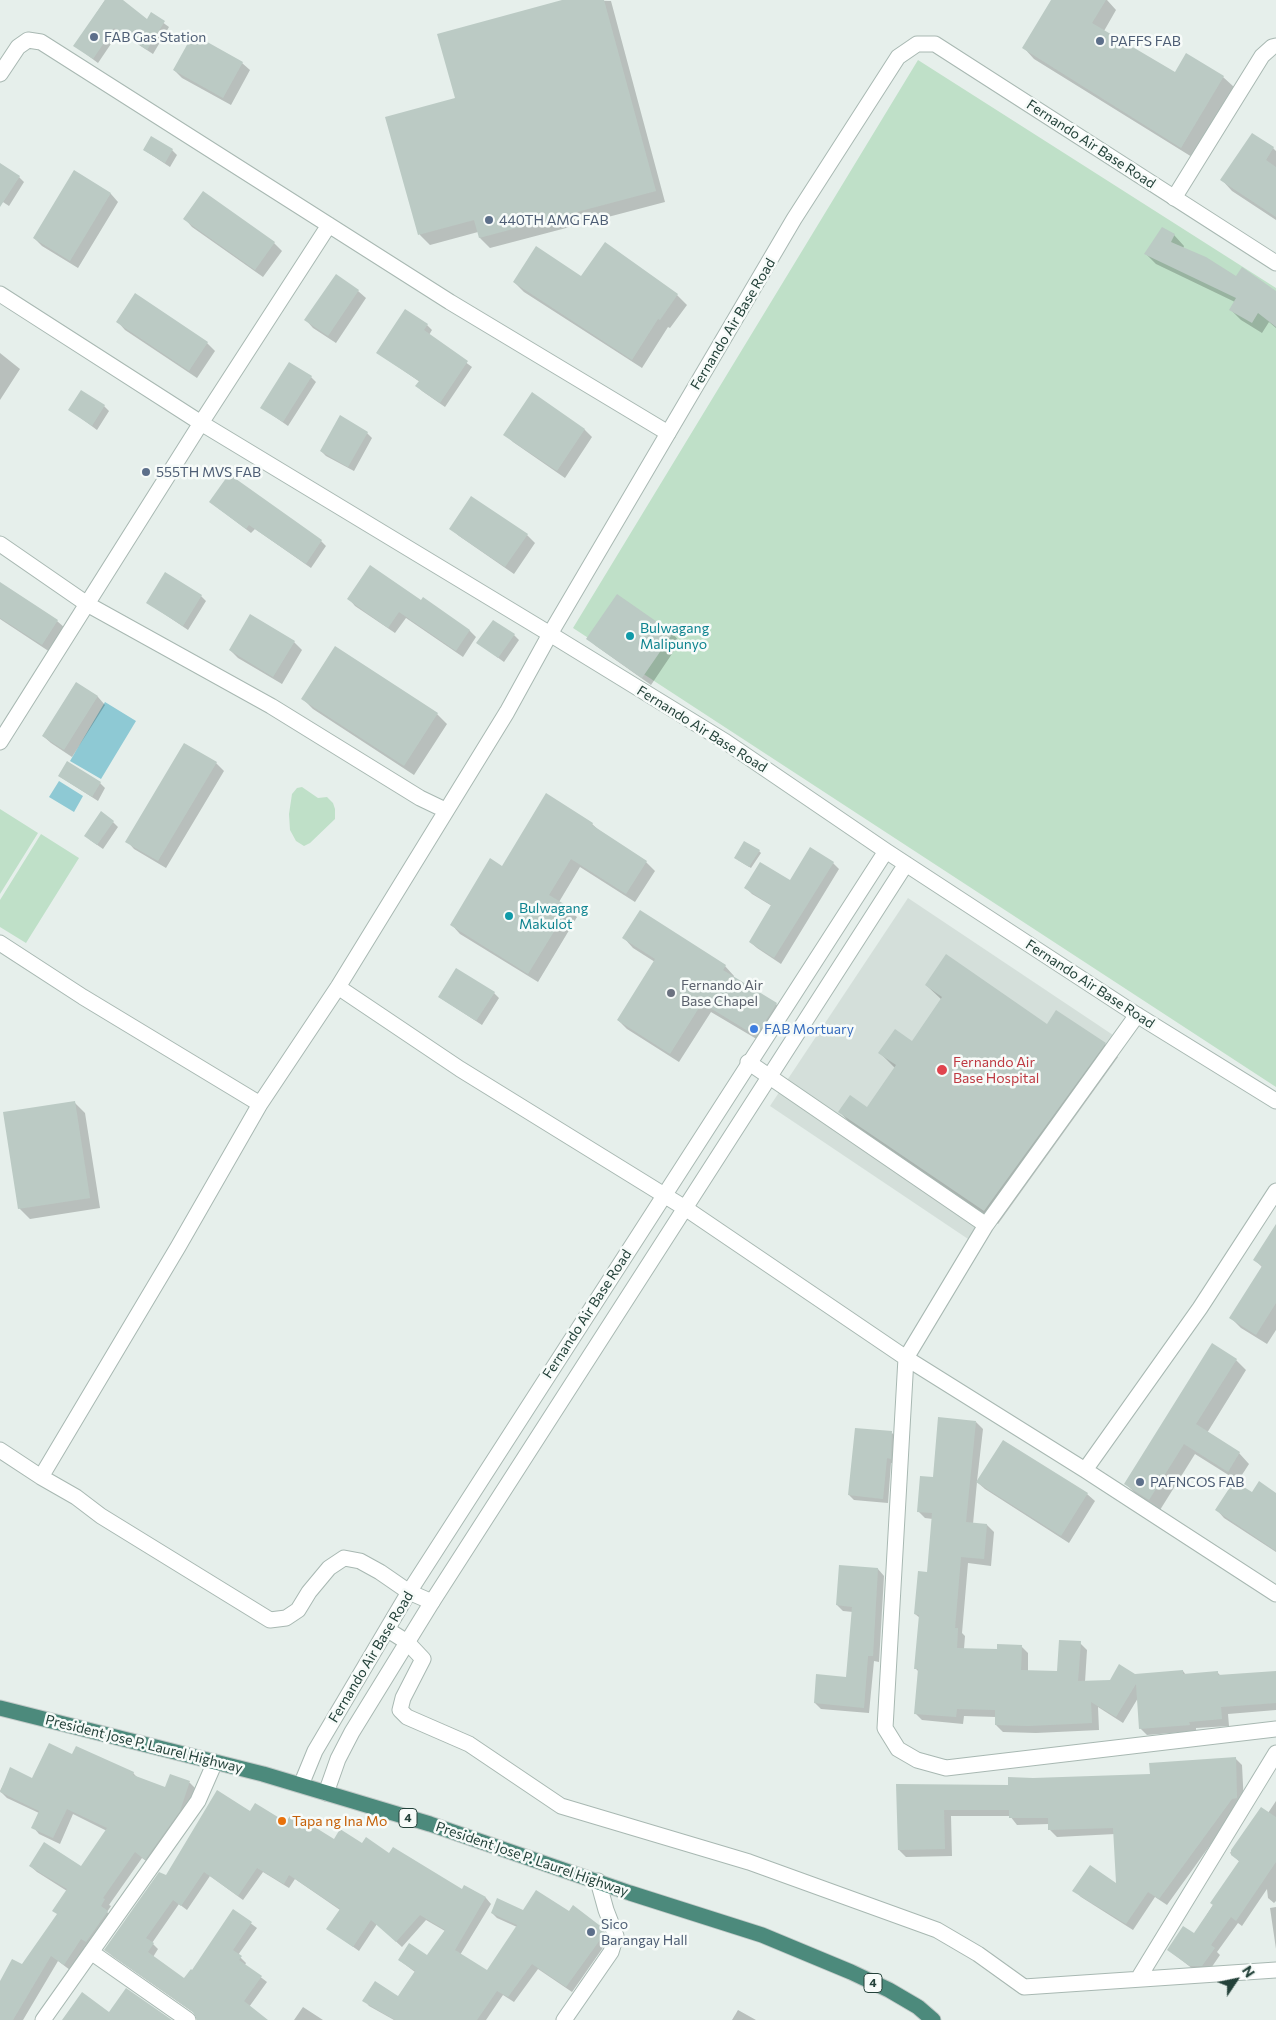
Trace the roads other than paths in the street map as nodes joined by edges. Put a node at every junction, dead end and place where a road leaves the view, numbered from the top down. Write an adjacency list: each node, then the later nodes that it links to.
1 (1276, 46): 3 (street)
2 (0, 74): 4 (street)
3 (1174, 198): 5 (street, Fernando Air Base Road); 8 (street, Fernando Air Base Road)
4 (329, 224): 7 (street); 8 (street)
5 (1276, 263)
6 (0, 294): 7 (street)
7 (201, 423): 10 (street); 11 (street)
8 (668, 433): 11 (street, Fernando Air Base Road)
9 (0, 544): 10 (street)
10 (87, 604): 12 (street); 13 (street)
11 (550, 634): 13 (street); 14 (street, Fernando Air Base Road)
12 (0, 742)
13 (446, 810): 19 (street)
14 (886, 850): 15 (street, Fernando Air Base Road); 16 (street, Fernando Air Base Road)
15 (906, 864): 17 (street, Fernando Air Base Road); 20 (street, Fernando Air Base Road)
16 (843, 917): 17 (street); 21 (street, Fernando Air Base Road)
17 (864, 929): 22 (street, Fernando Air Base Road)
18 (0, 943): 24 (street)
19 (338, 987): 24 (street); 26 (street)
20 (1137, 1015): 23 (street, Fernando Air Base Road); 28 (street)
21 (748, 1062): 22 (street); 26 (street, Fernando Air Base Road)
22 (769, 1075): 27 (street, Fernando Air Base Road); 28 (street)
23 (1276, 1101)
24 (260, 1104): 36 (street)
25 (1276, 1192): 35 (street)
26 (664, 1195): 27 (street); 30 (street, Fernando Air Base Road)
27 (685, 1208): 29 (street); 31 (street, Fernando Air Base Road)
28 (986, 1225): 29 (street)
29 (906, 1358): 35 (street); 47 (street)
30 (529, 1405): 31 (street); 32 (street, Fernando Air Base Road)
31 (548, 1420): 34 (street, Fernando Air Base Road)
32 (510, 1436): 34 (street); 37 (street, Fernando Air Base Road)
33 (0, 1450): 36 (street)
34 (528, 1451): 39 (street, Fernando Air Base Road)
35 (1085, 1470): 38 (street)
36 (40, 1477): 37 (street)
37 (409, 1592): 39 (street); 40 (street, Fernando Air Base Road)
38 (1276, 1594)
39 (432, 1602): 41 (street, Fernando Air Base Road)
40 (388, 1630): 41 (street); 42 (street, Fernando Air Base Road)
41 (407, 1642): 43 (street, Fernando Air Base Road); 55 (street)
42 (365, 1667): 43 (street); 44 (street, Fernando Air Base Road)
43 (385, 1680): 45 (street, Fernando Air Base Road)
44 (351, 1689): 45 (street); 50 (street, Fernando Air Base Road)
45 (374, 1700): 51 (street, Fernando Air Base Road)
46 (0, 1708): 49 (highway, President Jose P. Laurel Highway / 4)
47 (1276, 1729)
48 (1276, 1753): 55 (street)
49 (214, 1762): 50 (highway, President Jose P. Laurel Highway / 4); 53 (street)
50 (301, 1785): 51 (highway, President Jose P. Laurel Highway / 4)
51 (326, 1793): 52 (highway, President Jose P. Laurel Highway / 4)
52 (598, 1881): 58 (street); 59 (highway, President Jose P. Laurel Highway / 4)
53 (91, 1952): 56 (street); 57 (street)
54 (1276, 1970): 55 (street)
55 (1138, 1979)
56 (49, 2018)
57 (188, 2020)
58 (564, 2020)
59 (933, 2020)

